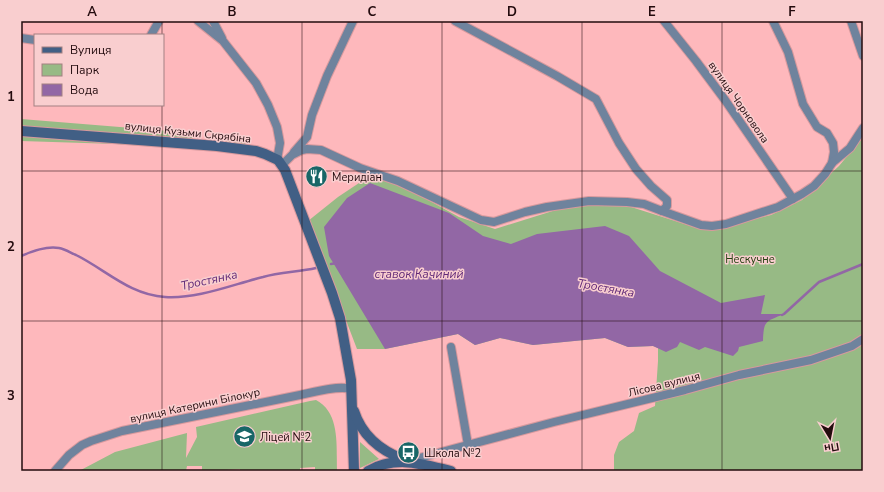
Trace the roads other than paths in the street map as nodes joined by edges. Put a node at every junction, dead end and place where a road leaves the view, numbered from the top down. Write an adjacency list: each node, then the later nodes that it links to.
1 (159, 21): 9 (street)
2 (198, 21): 12 (street)
3 (213, 21): 12 (street)
4 (354, 21): 16 (street)
5 (455, 21): 20 (street)
6 (664, 21): 19 (street, вулиця Чорновола)
7 (773, 21): 18 (street)
8 (851, 21): 13 (street)
9 (152, 34)
10 (21, 38): 11 (street)
11 (34, 40)
12 (223, 41): 17 (street)
13 (863, 56)
14 (863, 128): 18 (street)
15 (21, 131): 17 (main road, вулиця Кузьми Скрябіна)
16 (292, 155): 17 (street); 20 (street)
17 (280, 162): 23 (main road)
18 (832, 163): 19 (street)
19 (793, 199): 20 (street)
20 (662, 211)
21 (863, 339): 25 (street, Лісова вулиця)
22 (451, 347): 25 (street)
23 (351, 389): 24 (main road); 27 (street, вулиця Катерини Білокур)
24 (352, 404): 26 (main road); 28 (main road)
25 (468, 445): 26 (street, Лісова вулиця)
26 (407, 461): 29 (main road); 30 (main road)
27 (55, 471)
28 (354, 471)
29 (368, 471)
30 (451, 471)

